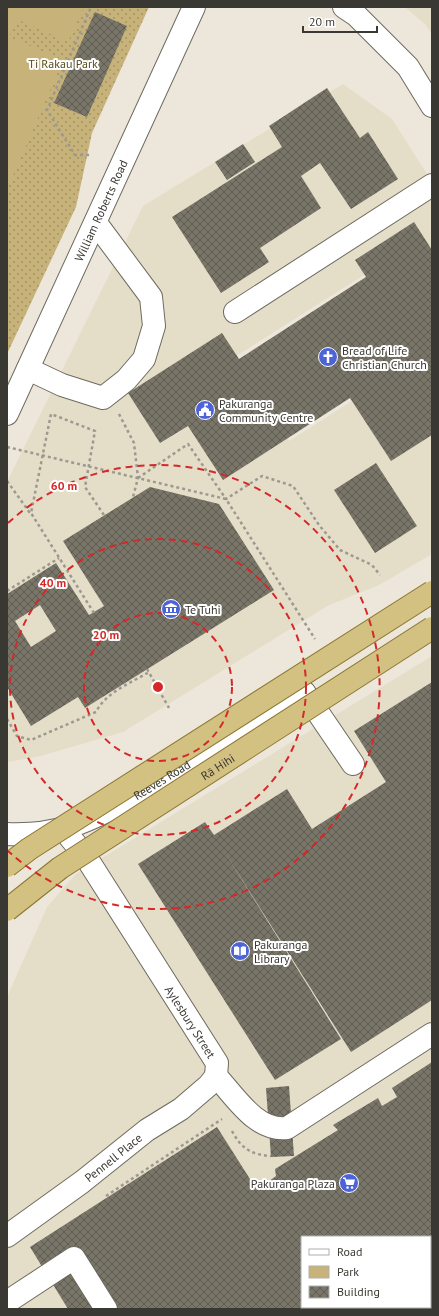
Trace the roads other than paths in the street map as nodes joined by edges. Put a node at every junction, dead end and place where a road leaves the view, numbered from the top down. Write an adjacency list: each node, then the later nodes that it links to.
1 (194, 7): 5 (street, William Roberts Road)
2 (344, 7): 3 (street)
3 (432, 106)
4 (432, 185): 6 (street)
5 (96, 223): 7 (street, William Roberts Road); 7 (street)
6 (235, 312)
7 (28, 369): 8 (street, William Roberts Road)
8 (7, 414)
9 (432, 592): 14 (main road, bridge)
10 (432, 628): 15 (main road, Rā Hihi, bridge)
11 (353, 764): 12 (street, Reeves Road)
12 (64, 830): 13 (street, Reeves Road); 17 (street, Aylesbury Street)
13 (7, 834)
14 (7, 866)
15 (7, 910)
16 (432, 1034): 17 (street, Aylesbury Street)
17 (216, 1076): 18 (street, Pennell Place)
18 (7, 1236)
19 (7, 1302): 20 (street)
20 (106, 1309)

